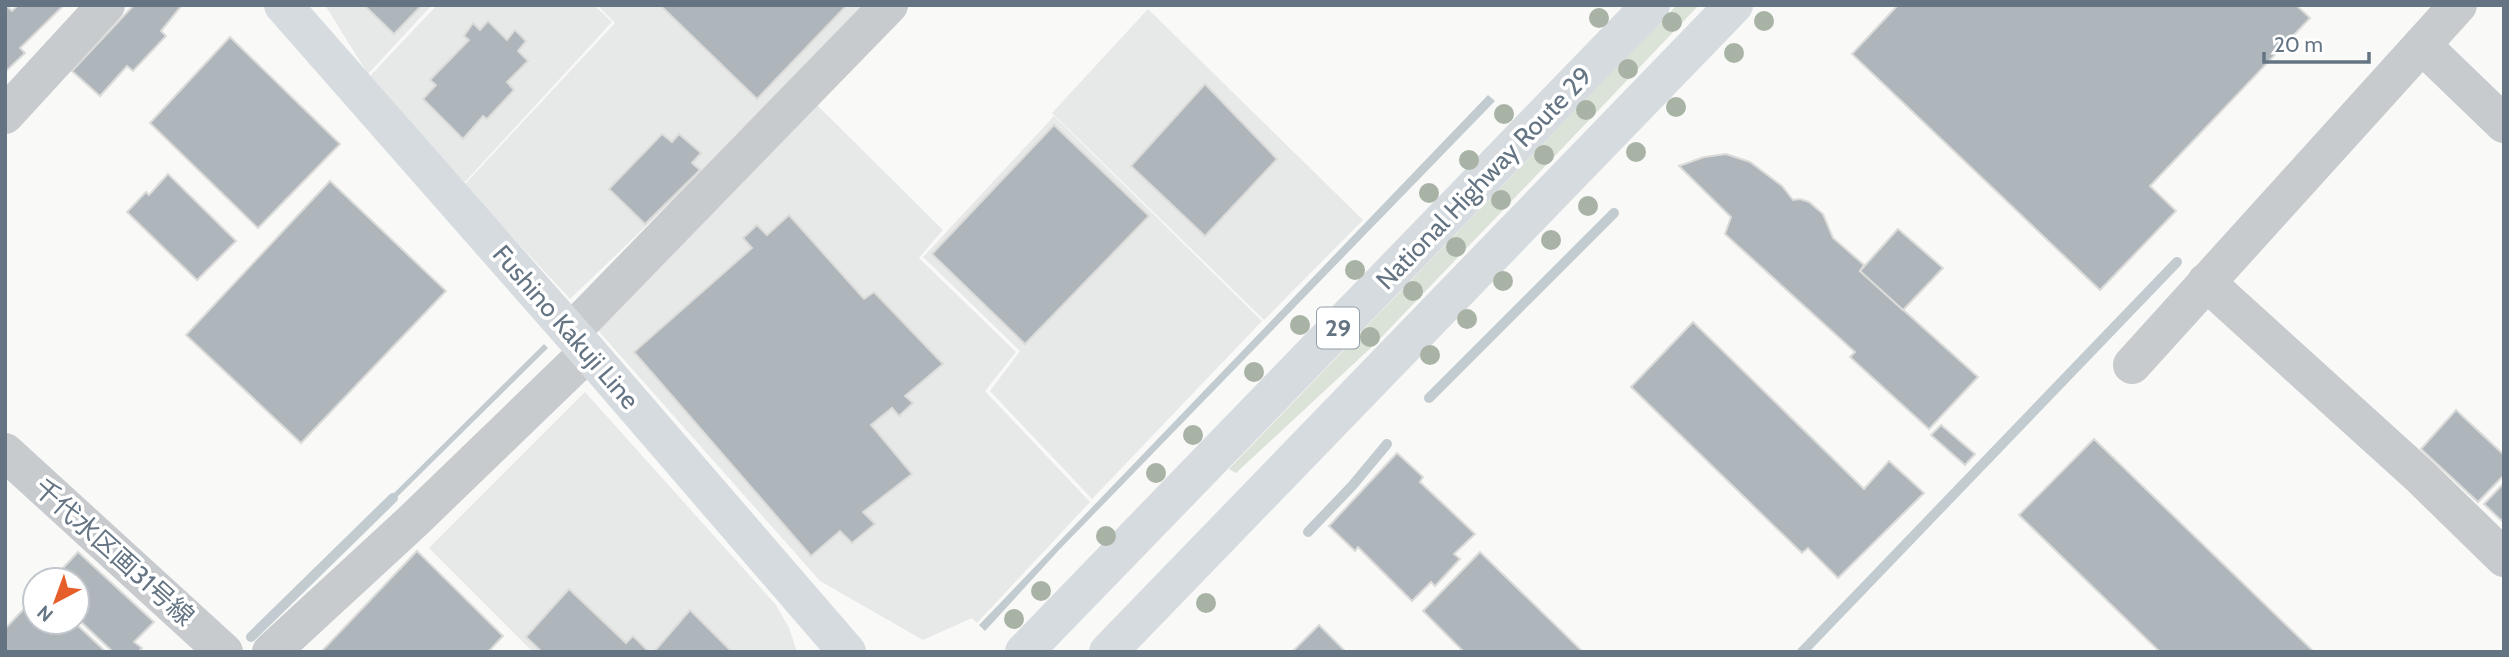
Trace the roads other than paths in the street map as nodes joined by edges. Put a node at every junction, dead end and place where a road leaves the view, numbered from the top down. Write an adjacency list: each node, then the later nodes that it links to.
1 (106, 5): 8 (street)
2 (283, 5): 11 (main road, Fushino Kakuji Line)
3 (889, 5): 11 (street)
4 (1651, 5): 18 (main road, National Highway Route 29 / 29)
5 (1734, 5): 19 (main road, 29)
6 (2458, 5): 7 (street)
7 (2422, 45): 9 (street); 10 (street)
8 (5, 115)
9 (2504, 124)
10 (2206, 282): 12 (street); 14 (street)
11 (579, 342): 16 (street); 17 (main road, Fushino Kakuji Line)
12 (2132, 365)
13 (5, 452): 15 (street, 千代水区画31号線)
14 (2504, 558)
15 (224, 652)
16 (271, 652)
17 (847, 652)
18 (1024, 652)
19 (1108, 652)

